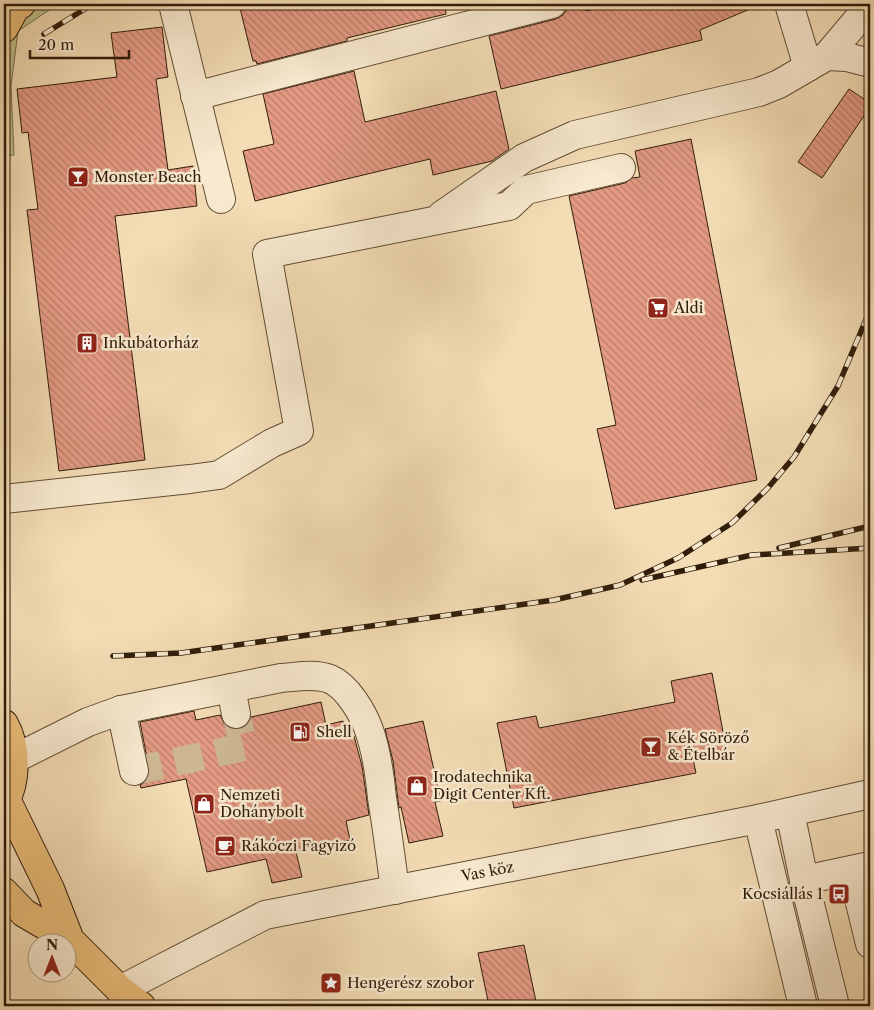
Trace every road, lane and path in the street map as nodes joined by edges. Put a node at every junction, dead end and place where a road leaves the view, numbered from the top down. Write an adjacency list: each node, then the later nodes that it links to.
1 (21, 4): 6 (main road)
2 (173, 4): 9 (street)
3 (552, 4): 9 (street)
4 (789, 4): 7 (street)
5 (870, 5): 7 (street)
6 (4, 28)
7 (818, 61): 8 (street); 12 (street)
8 (870, 62)
9 (195, 96): 11 (street)
10 (621, 168): 12 (street)
11 (221, 199)
12 (432, 221): 13 (street)
13 (4, 499)
14 (121, 710): 16 (street); 17 (street); 24 (street)
15 (4, 724): 16 (main road)
16 (14, 759): 19 (main road)
17 (134, 771)
18 (870, 794): 20 (street, Vas köz)
19 (5, 801): 27 (main road)
20 (790, 812): 21 (street, Vas köz); 23 (street)
21 (758, 818): 24 (street, Vas köz); 31 (street)
22 (861, 868): 23 (street); 28 (street)
23 (804, 880): 32 (street)
24 (395, 890): 30 (street, Vas köz)
25 (4, 892): 26 (main road)
26 (56, 932)
27 (67, 932)
28 (870, 944)
29 (78, 948): 30 (main road)
30 (130, 998)
31 (802, 1006)
32 (835, 1006)

